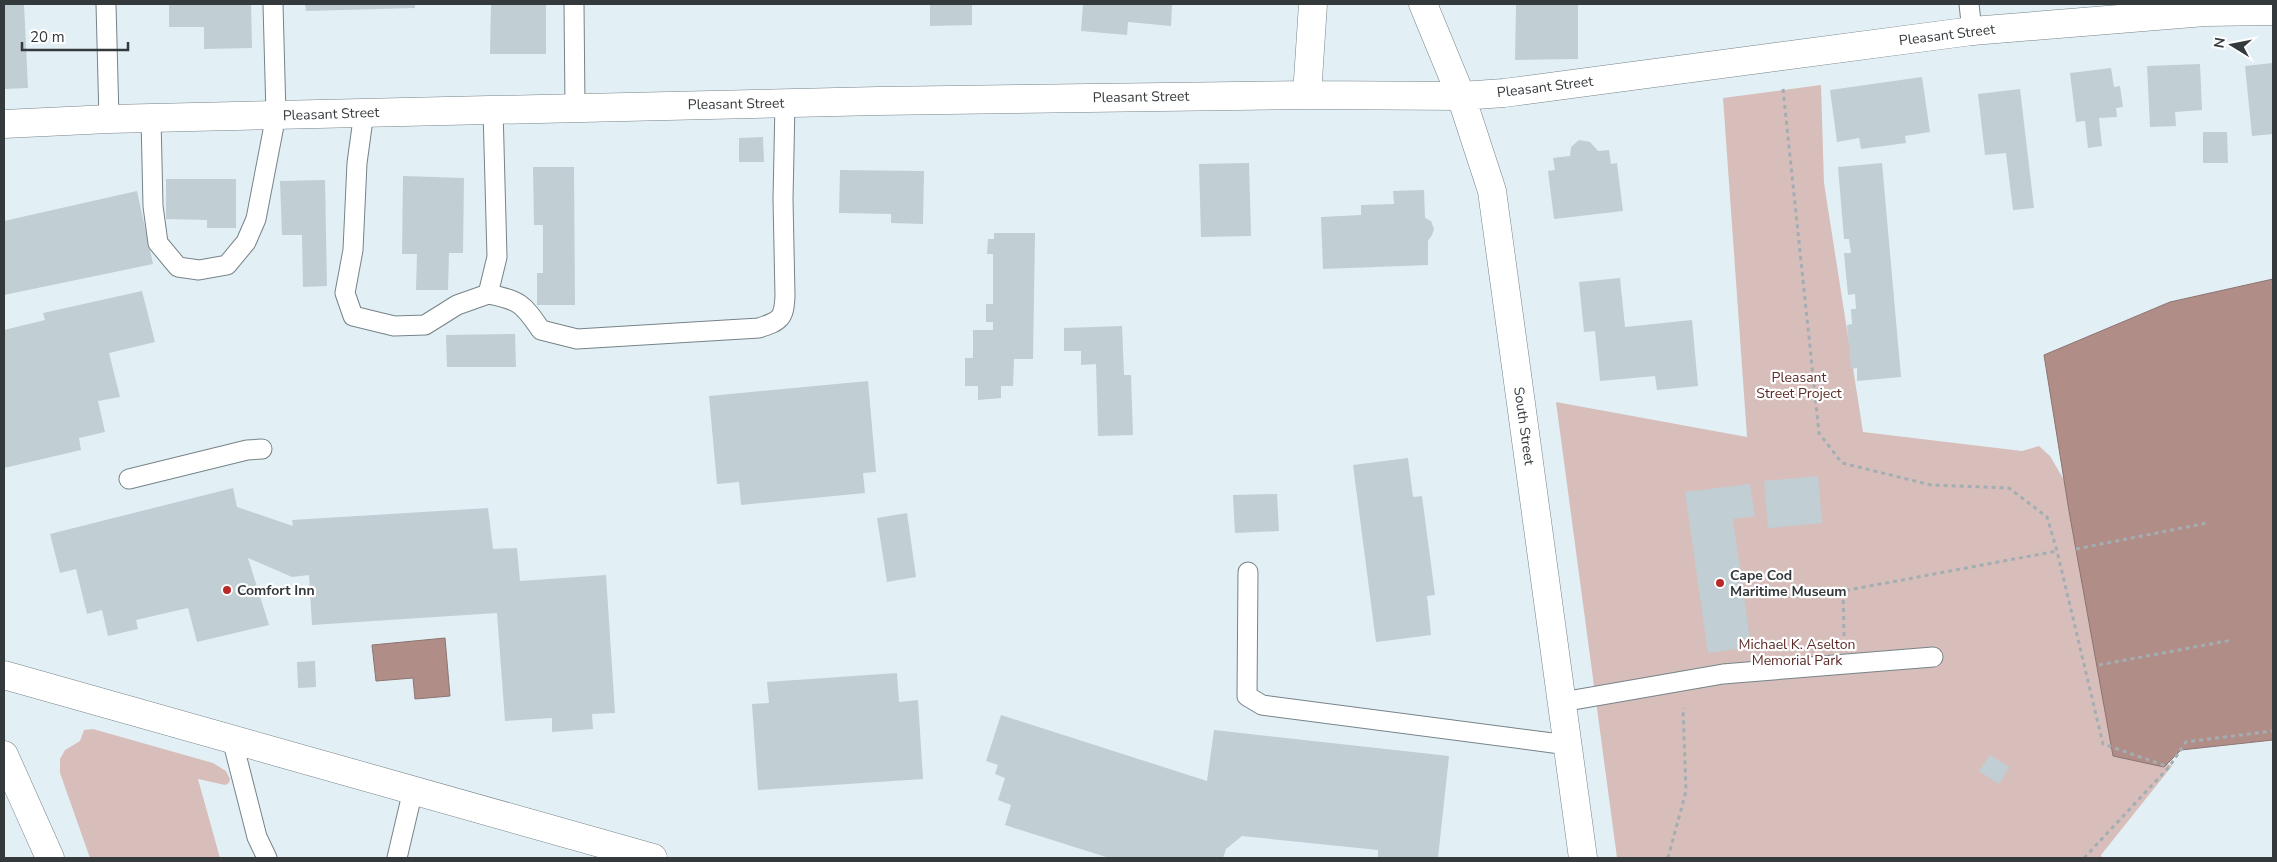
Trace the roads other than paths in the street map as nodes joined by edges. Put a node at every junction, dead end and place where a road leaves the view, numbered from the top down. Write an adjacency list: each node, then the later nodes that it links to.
1 (106, 4): 17 (lane)
2 (273, 4): 15 (lane)
3 (574, 4): 12 (lane)
4 (1313, 4): 9 (main road)
5 (1423, 4): 10 (main road, South Street)
6 (1969, 4): 8 (lane)
7 (2273, 11): 8 (main road, Pleasant Street)
8 (1972, 31): 10 (main road, Pleasant Street)
9 (1307, 95): 10 (main road, Pleasant Street); 11 (main road, Pleasant Street)
10 (1461, 96): 25 (main road, South Street)
11 (785, 103): 12 (main road, Pleasant Street); 19 (lane)
12 (575, 107): 13 (main road, Pleasant Street)
13 (493, 109): 14 (main road, Pleasant Street); 19 (lane)
14 (364, 112): 15 (main road, Pleasant Street); 19 (lane)
15 (276, 115): 16 (main road, Pleasant Street); 16 (lane)
16 (151, 118): 17 (main road, Pleasant Street)
17 (108, 119): 18 (main road, Pleasant Street)
18 (4, 124)
19 (488, 294)
20 (262, 449): 21 (lane)
21 (129, 479)
22 (1248, 572): 27 (lane)
23 (1933, 656): 25 (lane)
24 (4, 675): 26 (main road)
25 (1562, 702): 27 (main road, South Street)
26 (232, 739): 29 (main road); 31 (lane)
27 (1568, 745): 34 (main road, South Street)
28 (4, 755): 30 (main road)
29 (413, 790): 32 (lane); 33 (main road)
30 (50, 858)
31 (267, 858)
32 (397, 858)
33 (653, 858)
34 (1583, 858)

